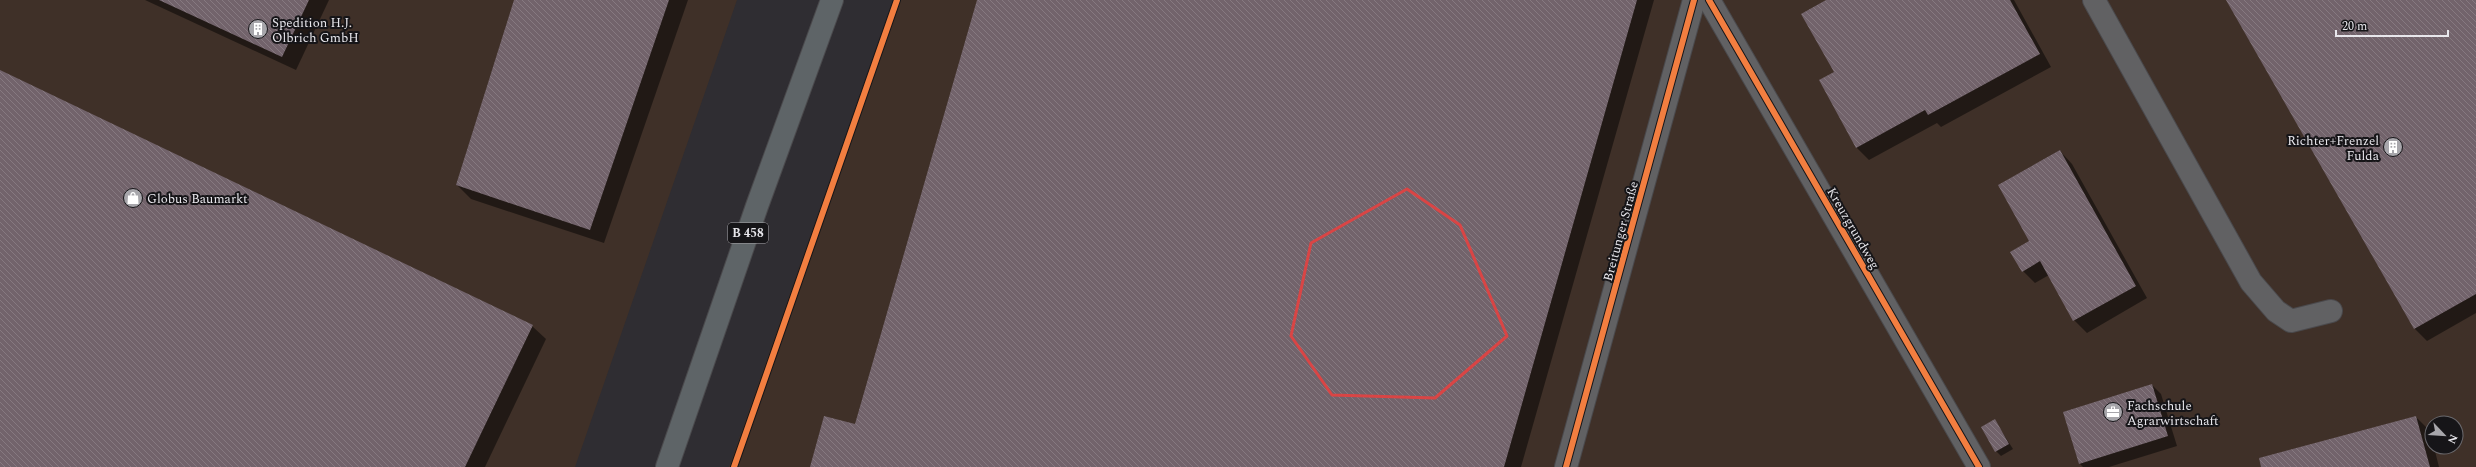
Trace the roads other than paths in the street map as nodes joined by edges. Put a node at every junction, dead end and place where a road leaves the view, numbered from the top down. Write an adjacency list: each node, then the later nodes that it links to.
1 (832, 0): 6 (main road, B 458)
2 (1694, 0): 7 (street, Breitunger Straße)
3 (1709, 0): 8 (street, Kreuzgrundweg)
4 (2094, 0): 5 (street)
5 (2331, 311)
6 (667, 467)
7 (1566, 467)
8 (1979, 467)

